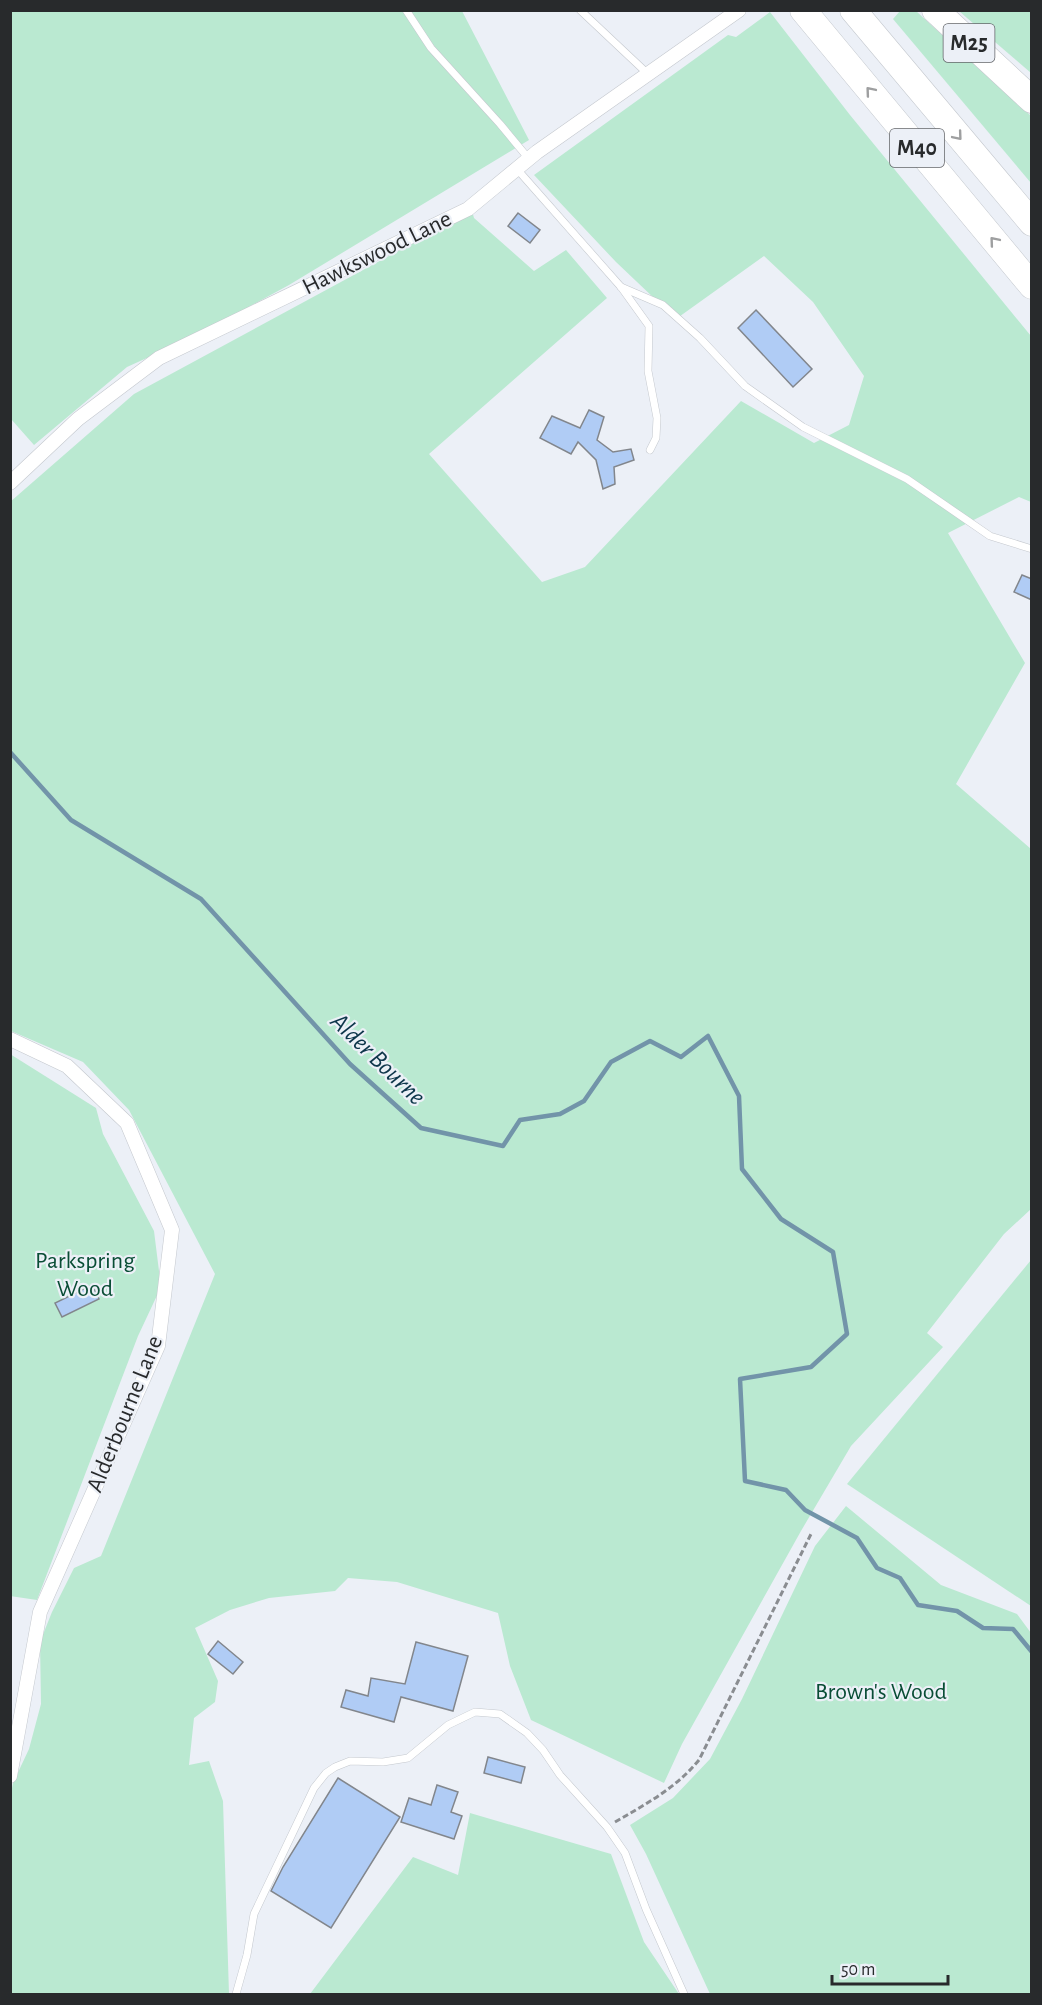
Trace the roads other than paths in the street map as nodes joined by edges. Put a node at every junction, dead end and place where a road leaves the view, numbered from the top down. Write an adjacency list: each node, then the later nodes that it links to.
1 (406, 10): 9 (lane)
2 (580, 10): 7 (lane)
3 (803, 10): 12 (highway, M40, one-way to 3)
4 (853, 10): 11 (highway, M40, one-way to 11)
5 (935, 10): 8 (highway, M25)
6 (738, 12): 7 (street, Hawkswood Lane)
7 (648, 74): 9 (street, Hawkswood Lane)
8 (1032, 100)
9 (529, 159): 10 (street, Hawkswood Lane)
10 (516, 168): 13 (lane); 15 (street, Hawkswood Lane)
11 (1032, 224)
12 (1032, 286)
13 (621, 287): 14 (lane); 16 (lane)
14 (650, 450)
15 (10, 483)
16 (1032, 549)
17 (10, 1039): 18 (street, Alderbourne Lane)
18 (10, 1776)
19 (236, 1995): 20 (lane)
20 (684, 1995)

